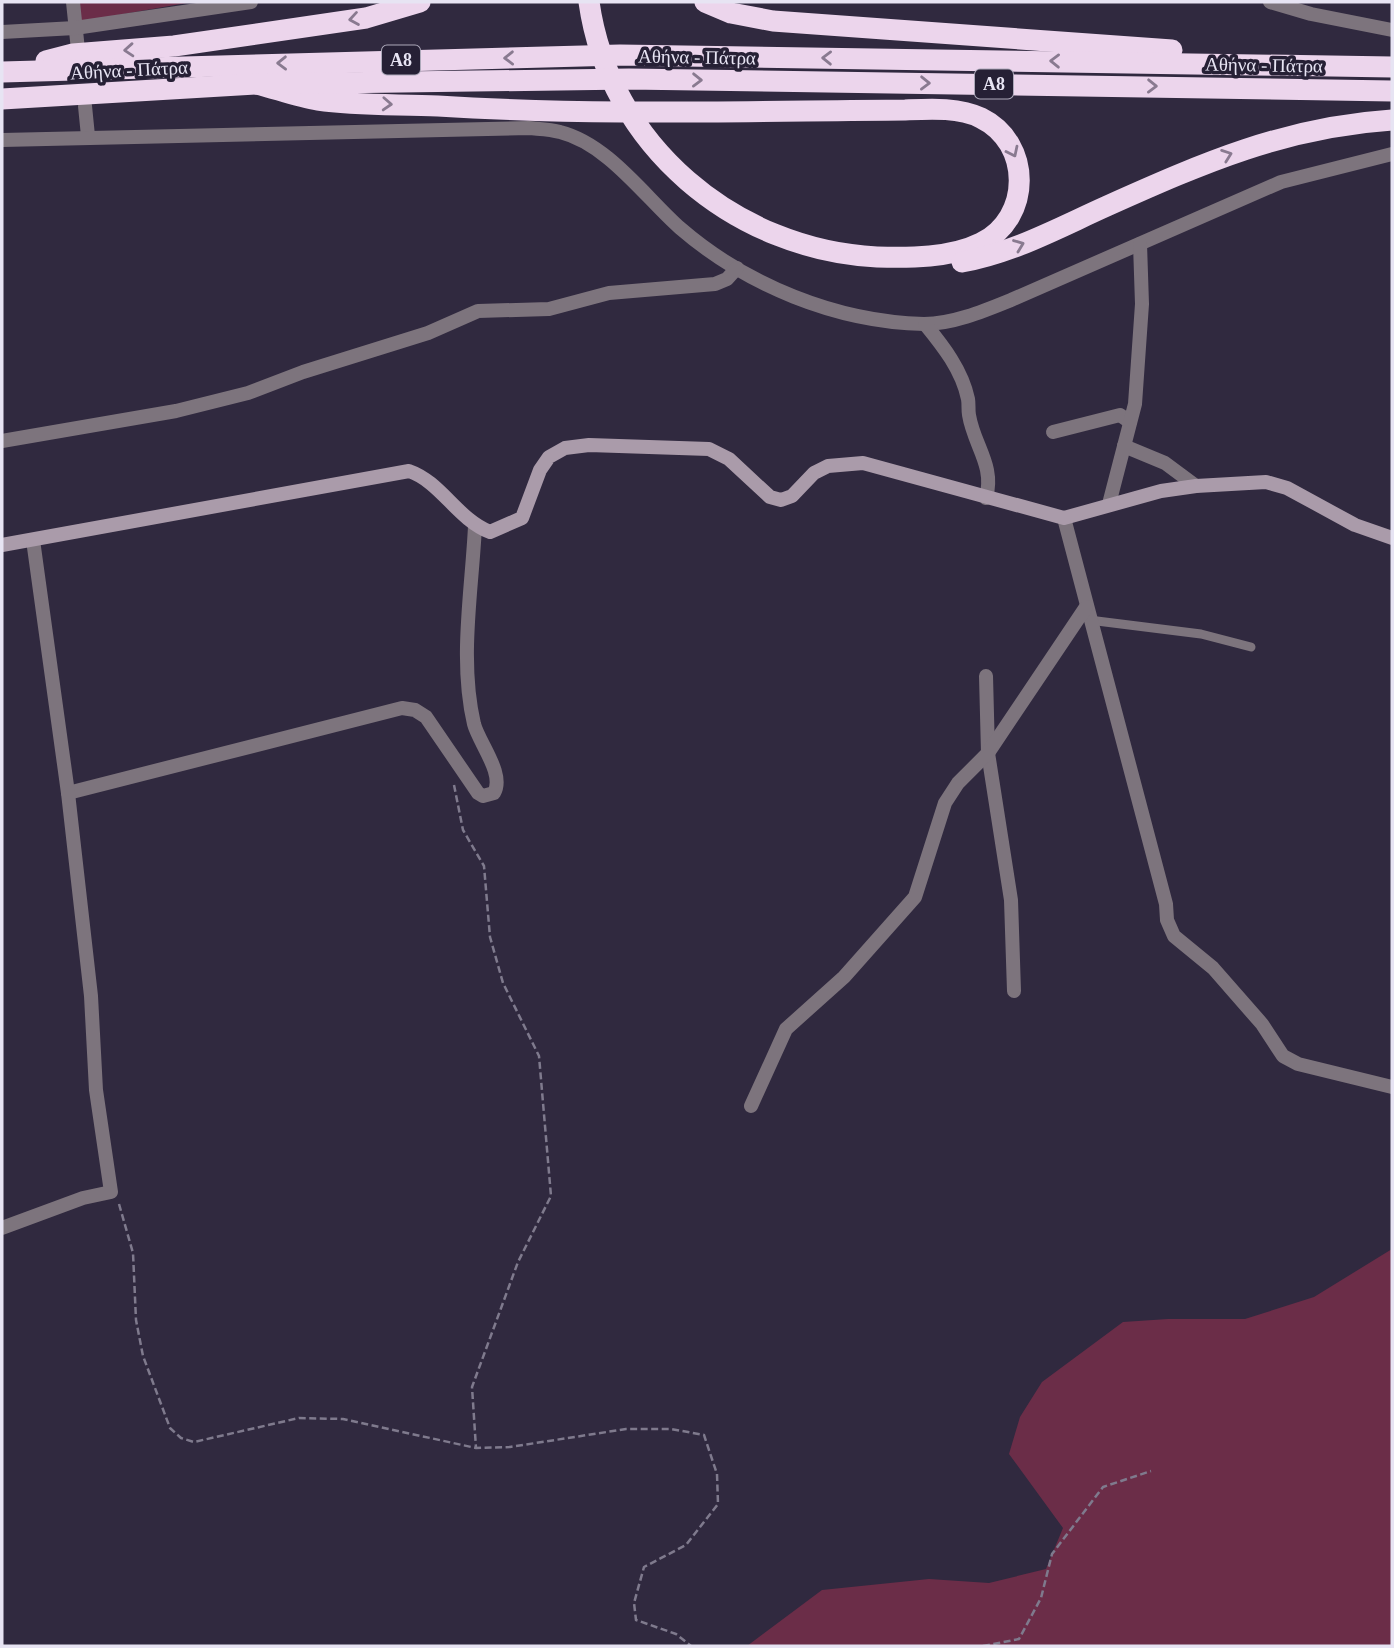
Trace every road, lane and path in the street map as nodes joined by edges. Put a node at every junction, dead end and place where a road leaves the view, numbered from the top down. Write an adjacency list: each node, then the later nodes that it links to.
1 (73, 2): 8 (street)
2 (251, 2): 8 (street)
3 (420, 2): 14 (highway, one-way to 14)
4 (574, 2): 19 (highway, one-way to 19)
5 (589, 2): 15 (highway, one-way to 5)
6 (705, 2): 12 (highway)
7 (1270, 2): 9 (street)
8 (75, 28): 10 (street); 11 (street)
9 (1392, 30)
10 (2, 32)
11 (78, 50)
12 (1362, 65): 13 (highway, Αθήνα - Πάτρα / Α8); 14 (highway, Αθήνα - Πάτρα / Α8, one-way to 14)
13 (1392, 67)
14 (5, 72)
15 (257, 84): 16 (highway, Αθήνα - Πάτρα / Α8, one-way to 16); 17 (highway, Αθήνα - Πάτρα / Α8)
16 (1392, 91)
17 (2, 99)
18 (85, 106): 20 (street)
19 (1392, 120)
20 (88, 135): 21 (street); 24 (street)
21 (2, 140)
22 (1392, 154): 23 (street)
23 (1140, 244): 25 (street); 26 (street)
24 (737, 268): 25 (street); 28 (street)
25 (925, 324): 31 (street)
26 (1130, 422): 27 (street); 29 (street)
27 (1053, 432)
28 (2, 441)
29 (1124, 446): 30 (street); 32 (street)
30 (1196, 486): 32 (street); 35 (street)
31 (986, 498): 33 (street); 34 (street)
32 (1109, 504): 33 (street)
33 (1064, 518): 38 (street)
34 (475, 526): 36 (street); 43 (street)
35 (1392, 538)
36 (33, 540): 37 (street); 43 (street)
37 (2, 545)
38 (1087, 613): 39 (lane); 41 (street); 45 (street)
39 (1251, 647)
40 (986, 676): 41 (street)
41 (988, 753): 44 (street); 46 (street)
42 (453, 780): 49 (path)
43 (68, 793): 47 (street)
44 (1014, 991)
45 (1392, 1087)
46 (751, 1106)
47 (111, 1192): 48 (street); 49 (path)
48 (2, 1228)
49 (476, 1448): 51 (path)
50 (1151, 1471): 52 (path)
51 (691, 1646)
52 (983, 1646)

